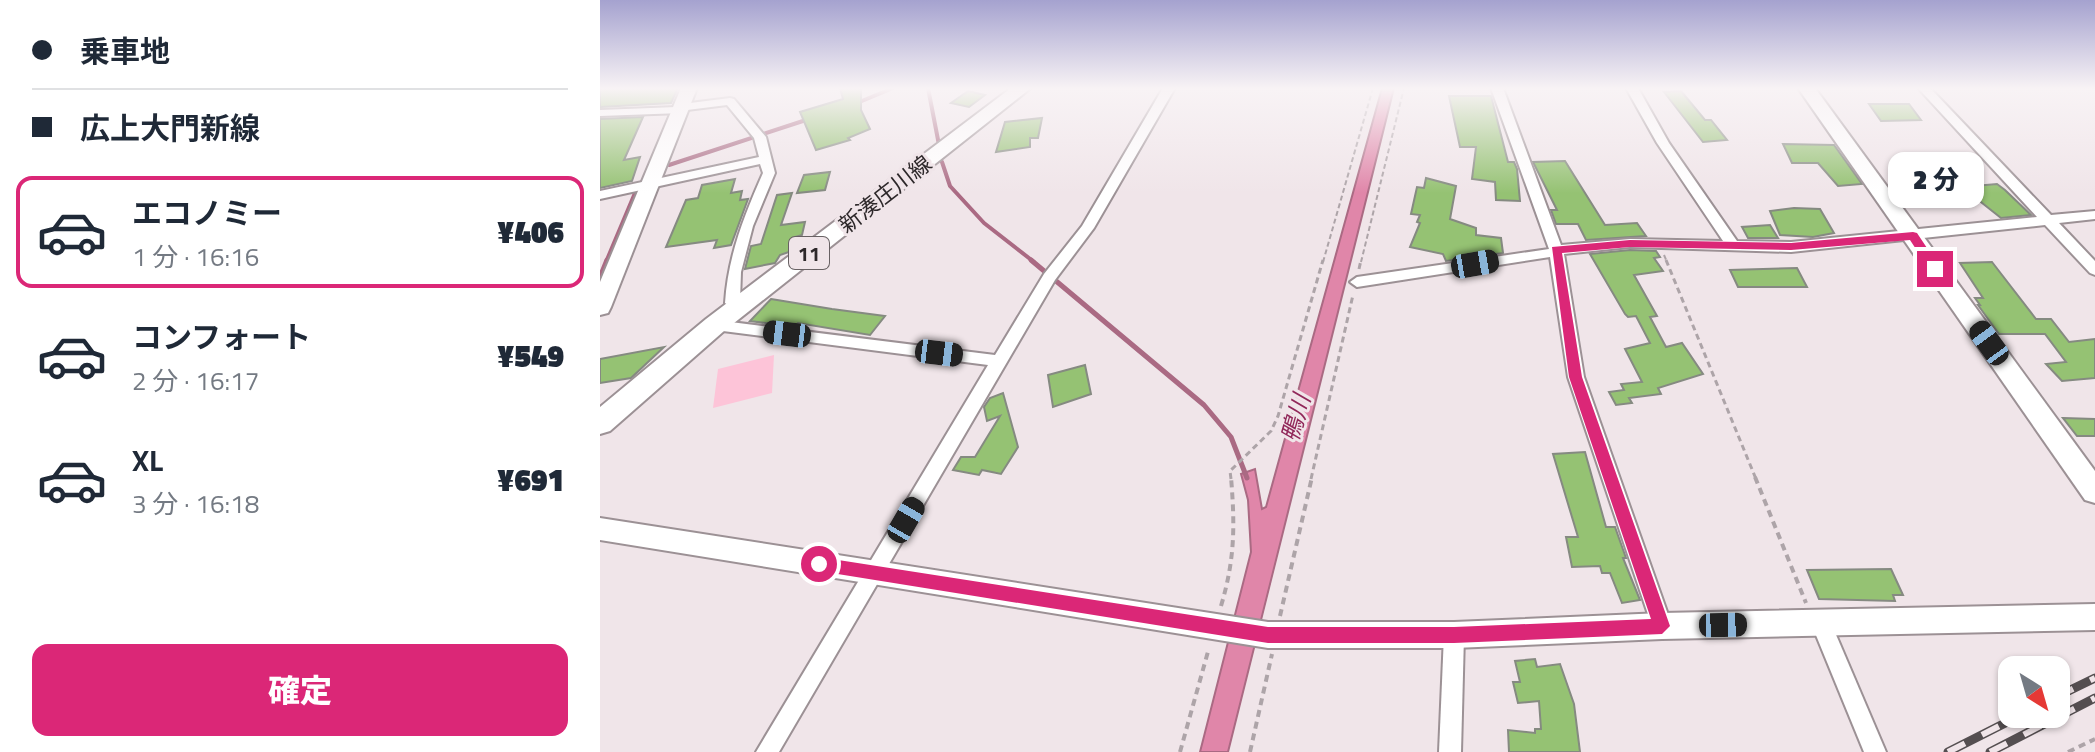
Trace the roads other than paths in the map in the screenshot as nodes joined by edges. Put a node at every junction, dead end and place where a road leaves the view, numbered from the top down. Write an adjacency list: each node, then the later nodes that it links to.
1 (676, 123): 10 (main road)
2 (748, 123): 9 (street)
3 (977, 123): 20 (main road, 新湊庄川線 / 11)
4 (1148, 123): 22 (street)
5 (1510, 123): 16 (street)
6 (1652, 123): 15 (street)
7 (1831, 123): 14 (main road)
8 (1957, 123): 13 (street)
9 (765, 159): 10 (street); 20 (street)
10 (652, 185): 11 (street); 19 (main road)
11 (600, 195)
12 (2095, 215): 13 (street)
13 (2050, 221): 14 (street); 17 (street)
14 (1913, 236): 15 (street); 24 (main road)
15 (1733, 245): 16 (street)
16 (1556, 251): 18 (street); 29 (street)
17 (2095, 270)
18 (1357, 282)
19 (600, 307)
20 (739, 307): 21 (main road, 新湊庄川線 / 11)
21 (715, 325): 22 (street); 23 (main road, 新湊庄川線 / 11)
22 (1000, 361): 26 (street)
23 (600, 423)
24 (2095, 492)
25 (600, 529): 26 (street)
26 (875, 573): 30 (street); 31 (street)
27 (2095, 617): 28 (street)
28 (1817, 623): 29 (street); 33 (street)
29 (1662, 626): 30 (street)
30 (1454, 635): 32 (street)
31 (767, 752)
32 (1450, 752)
33 (1875, 752)

